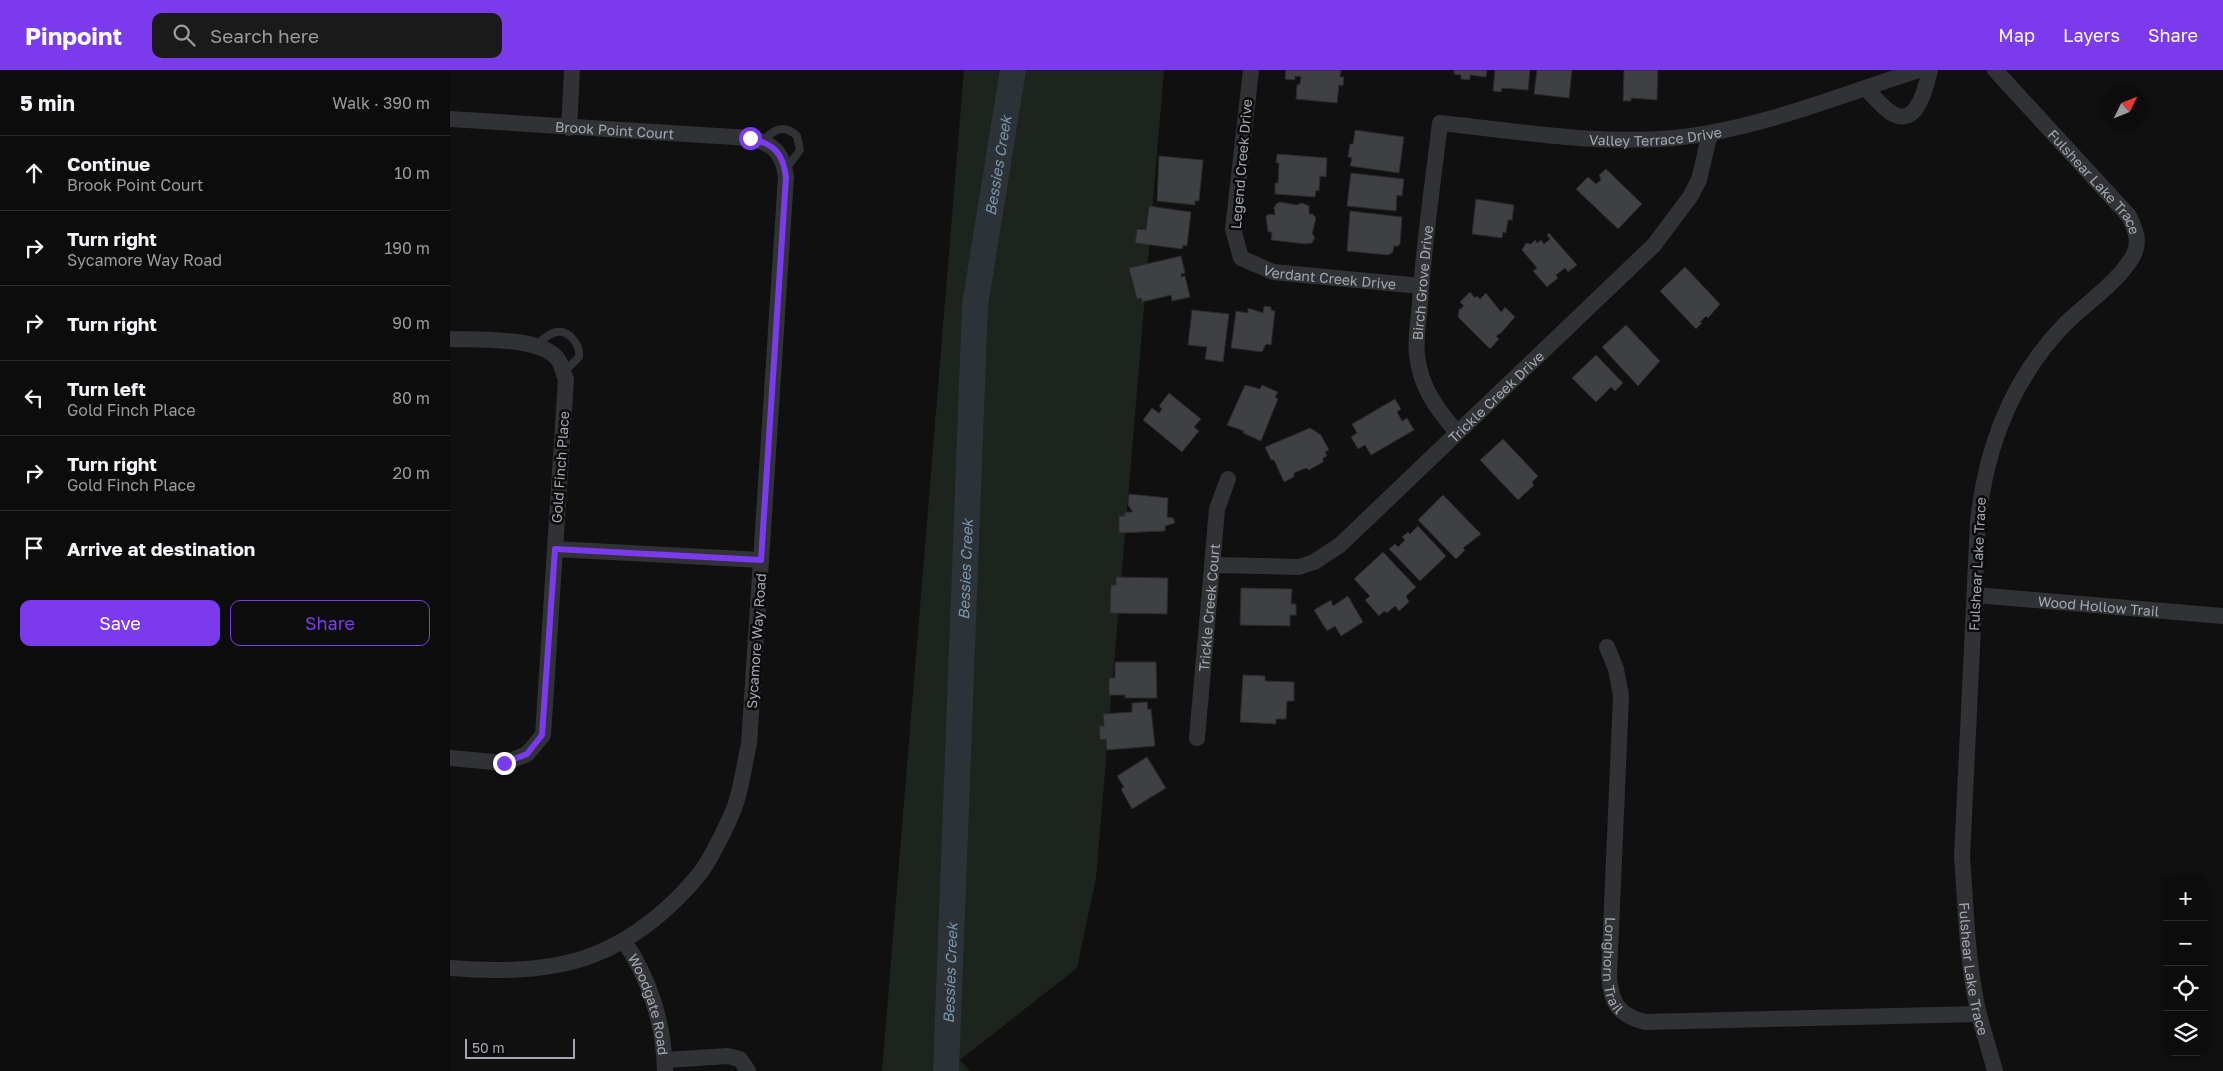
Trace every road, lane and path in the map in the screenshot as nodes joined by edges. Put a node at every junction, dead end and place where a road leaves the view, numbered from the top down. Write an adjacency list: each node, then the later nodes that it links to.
1 (572, 70): 9 (street)
2 (1251, 70): 14 (street, Legend Creek Drive)
3 (1919, 70): 6 (street, Valley Terrace Drive)
4 (1930, 70): 6 (street)
5 (1994, 70): 24 (street, Fulshear Lake Trace)
6 (1865, 88): 10 (street, Valley Terrace Drive)
7 (450, 120): 9 (street, Brook Point Court)
8 (1440, 123): 10 (street, Valley Terrace Drive); 15 (street, Birch Grove Drive)
9 (569, 128): 11 (street, Brook Point Court)
10 (1710, 133): 19 (street, Trickle Creek Drive)
11 (762, 142): 12 (street, Brook Point Court); 13 (lane)
12 (776, 151): 13 (street, Sycamore Way Road)
13 (785, 170): 22 (street, Sycamore Way Road)
14 (1241, 258): 15 (street, Verdant Creek Drive)
15 (1421, 286): 19 (street, Birch Grove Drive)
16 (450, 339): 17 (street, Gold Finch Place)
17 (534, 346): 18 (street, Gold Finch Place); 18 (lane)
18 (563, 373): 21 (street, Gold Finch Place)
19 (1457, 432): 23 (street, Trickle Creek Drive)
20 (1228, 479): 23 (street, Trickle Creek Court)
21 (555, 549): 22 (street); 28 (street, Gold Finch Place)
22 (761, 560): 29 (street, Sycamore Way Road)
23 (1213, 565): 27 (street, Trickle Creek Court)
24 (1975, 595): 25 (street, Wood Hollow Trail); 31 (street, Fulshear Lake Trace)
25 (2223, 616)
26 (1607, 647): 31 (street, Longhorn Trail)
27 (1197, 738)
28 (450, 758)
29 (624, 941): 30 (street, Sycamore Way Road); 32 (street, Woodgate Road)
30 (450, 968)
31 (1979, 1014): 34 (street, Fulshear Lake Trace)
32 (665, 1066): 33 (street)
33 (748, 1071)
34 (1995, 1071)

